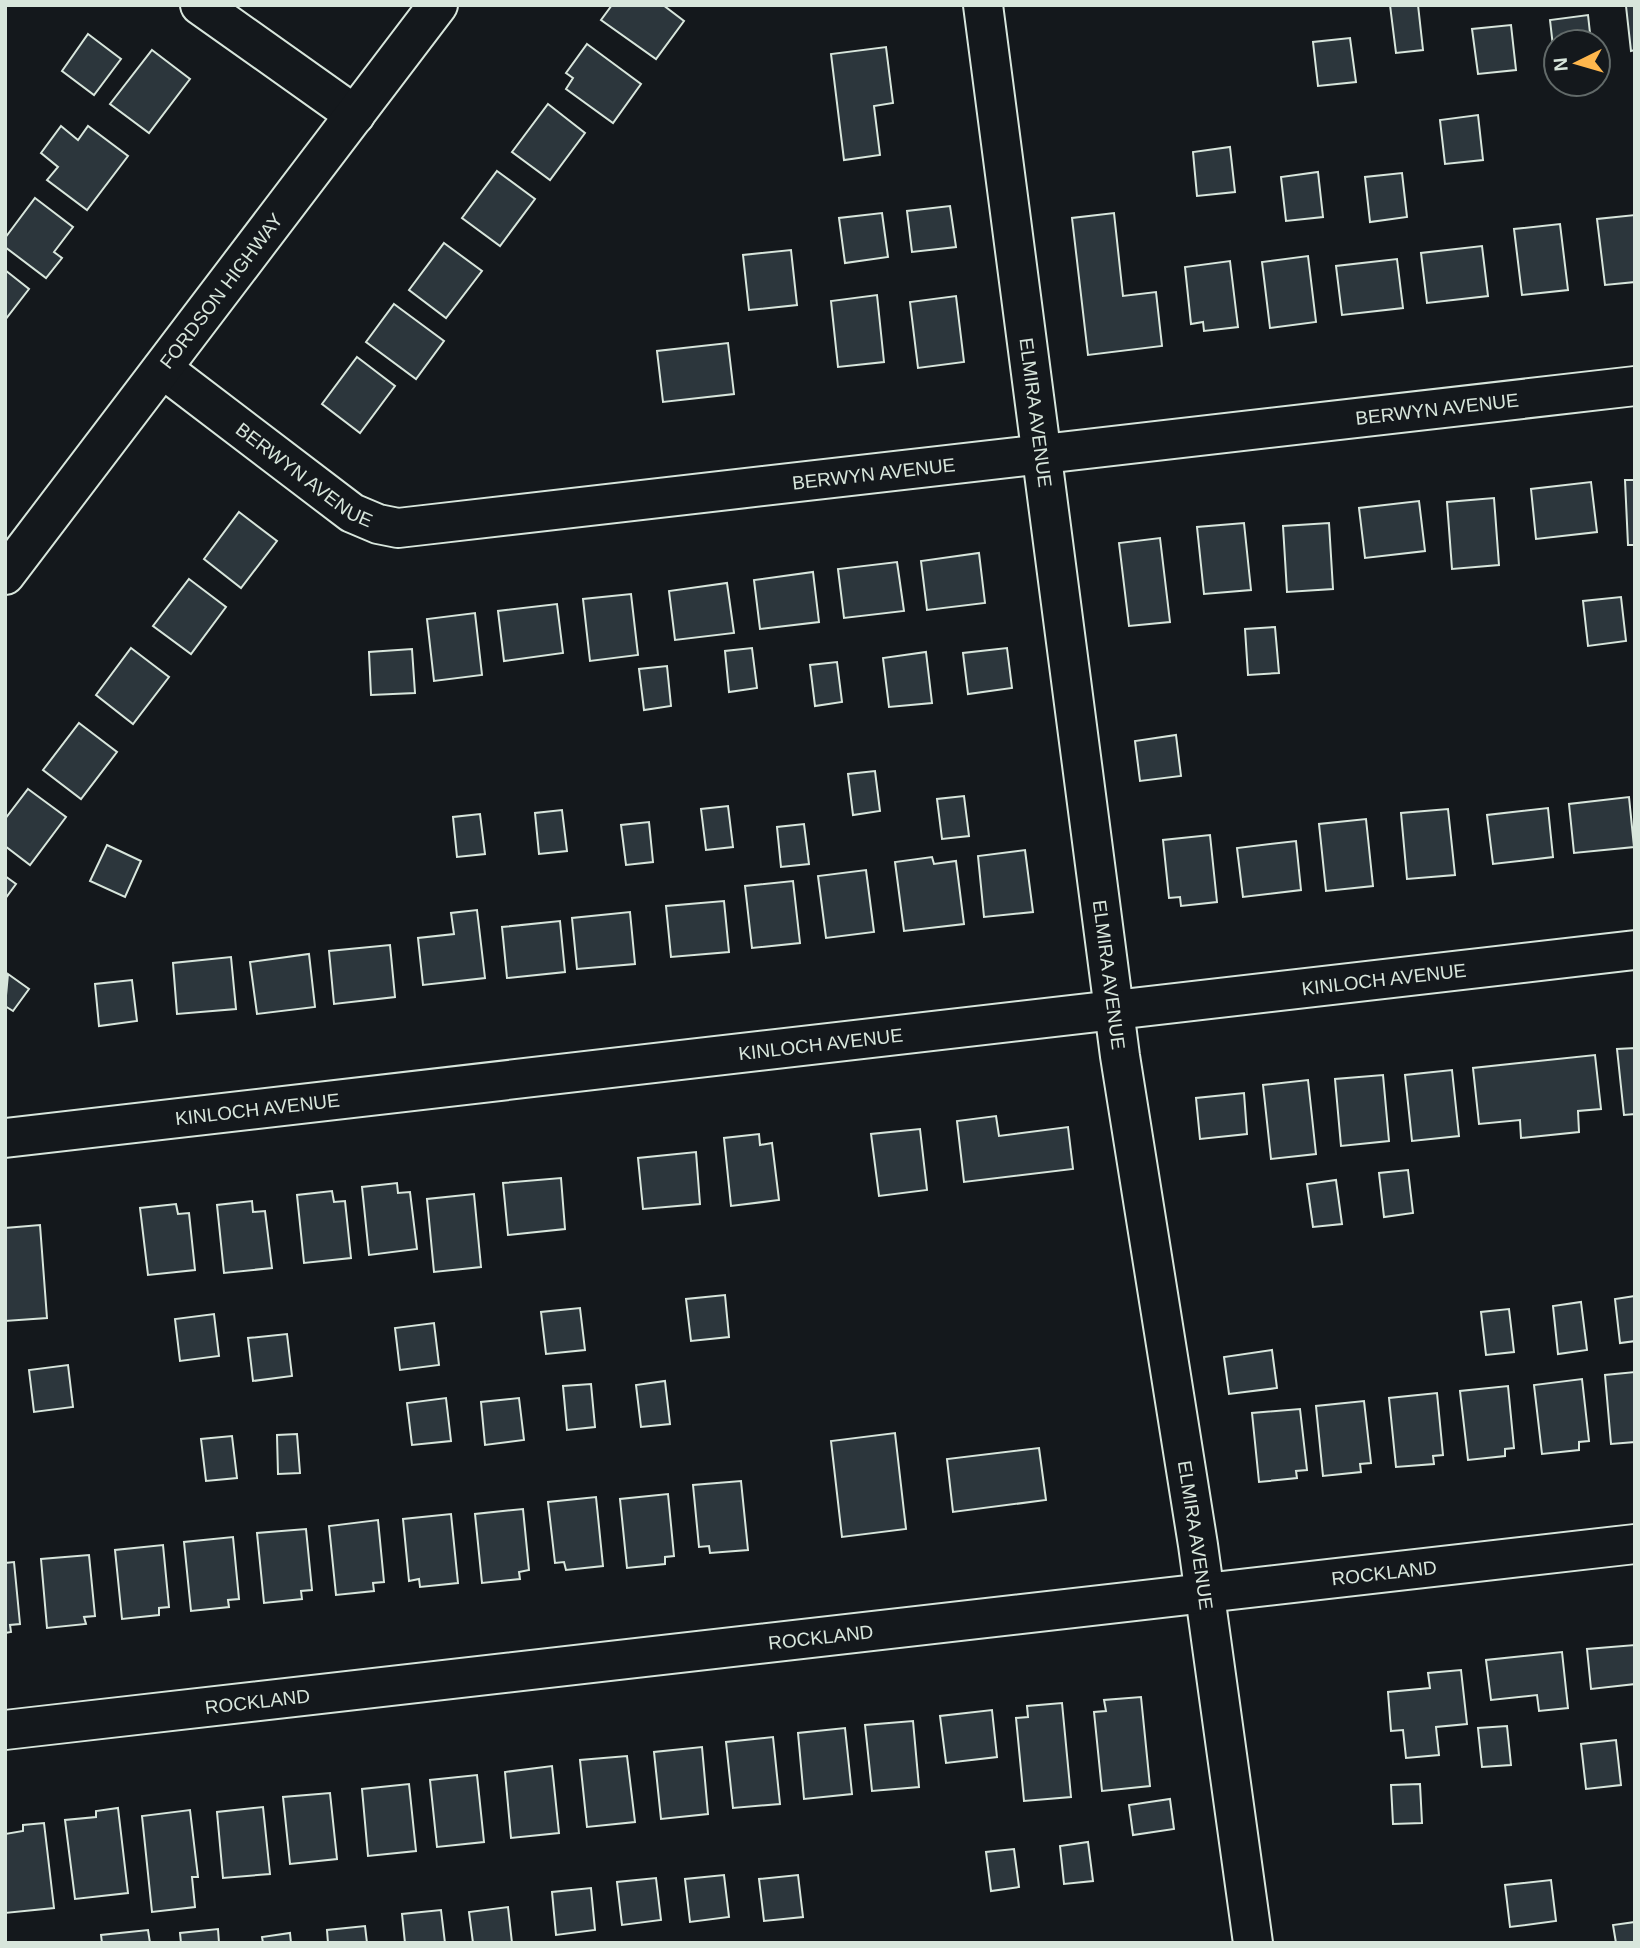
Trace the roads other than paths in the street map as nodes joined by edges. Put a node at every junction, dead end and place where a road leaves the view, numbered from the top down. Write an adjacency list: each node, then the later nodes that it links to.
1 (200, 5): 4 (street)
2 (438, 5): 4 (street, FORDSON HIGHWAY)
3 (983, 5): 7 (street, ELMIRA AVENUE)
4 (355, 115): 5 (street, FORDSON HIGHWAY)
5 (163, 369): 7 (street, BERWYN AVENUE); 8 (street, FORDSON HIGHWAY)
6 (1635, 386): 7 (street, BERWYN AVENUE)
7 (1043, 455): 10 (street, ELMIRA AVENUE)
8 (5, 575)
9 (1635, 950): 10 (street, KINLOCH AVENUE)
10 (1114, 1009): 11 (street, KINLOCH AVENUE); 13 (street, ELMIRA AVENUE)
11 (5, 1138)
12 (1635, 1544): 13 (street, ROCKLAND)
13 (1205, 1593): 14 (street, ROCKLAND); 15 (street, ELMIRA AVENUE)
14 (5, 1730)
15 (1252, 1943)

